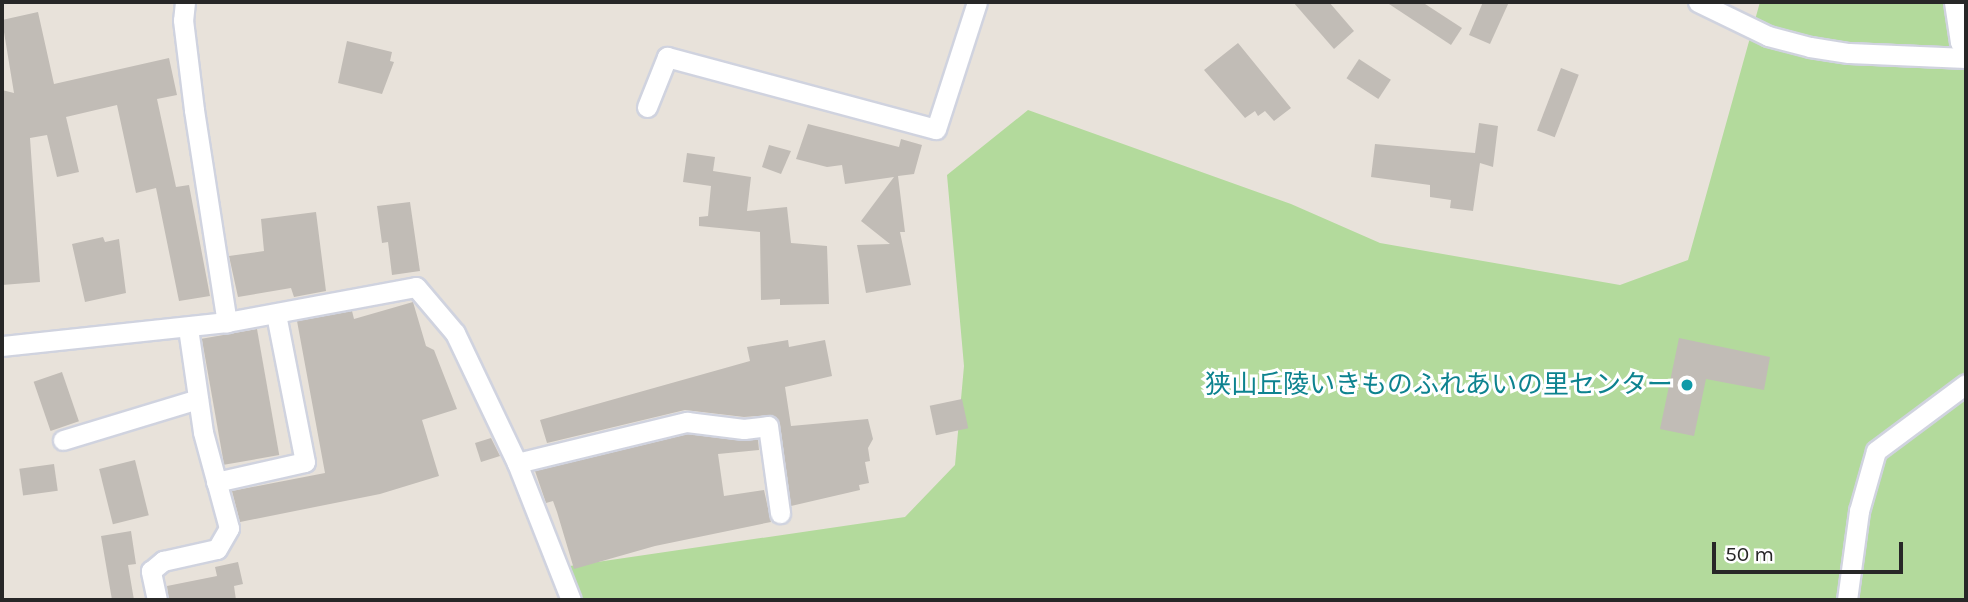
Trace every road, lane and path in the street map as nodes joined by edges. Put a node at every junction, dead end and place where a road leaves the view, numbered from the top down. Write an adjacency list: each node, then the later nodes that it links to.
1 (185, 2): 9 (street)
2 (976, 2): 7 (street)
3 (1698, 2): 6 (street)
4 (1954, 2): 5 (street)
5 (1966, 46)
6 (1966, 58)
7 (647, 107)
8 (276, 314): 9 (street); 15 (street); 16 (street)
9 (227, 322): 10 (street)
10 (188, 328): 11 (street); 13 (street)
11 (2, 346)
12 (1966, 384): 20 (street)
13 (198, 399): 14 (street); 16 (street)
14 (63, 440)
15 (517, 463): 17 (street); 19 (street)
16 (216, 482): 18 (street)
17 (780, 513)
18 (157, 600)
19 (571, 600)
20 (1847, 600)

